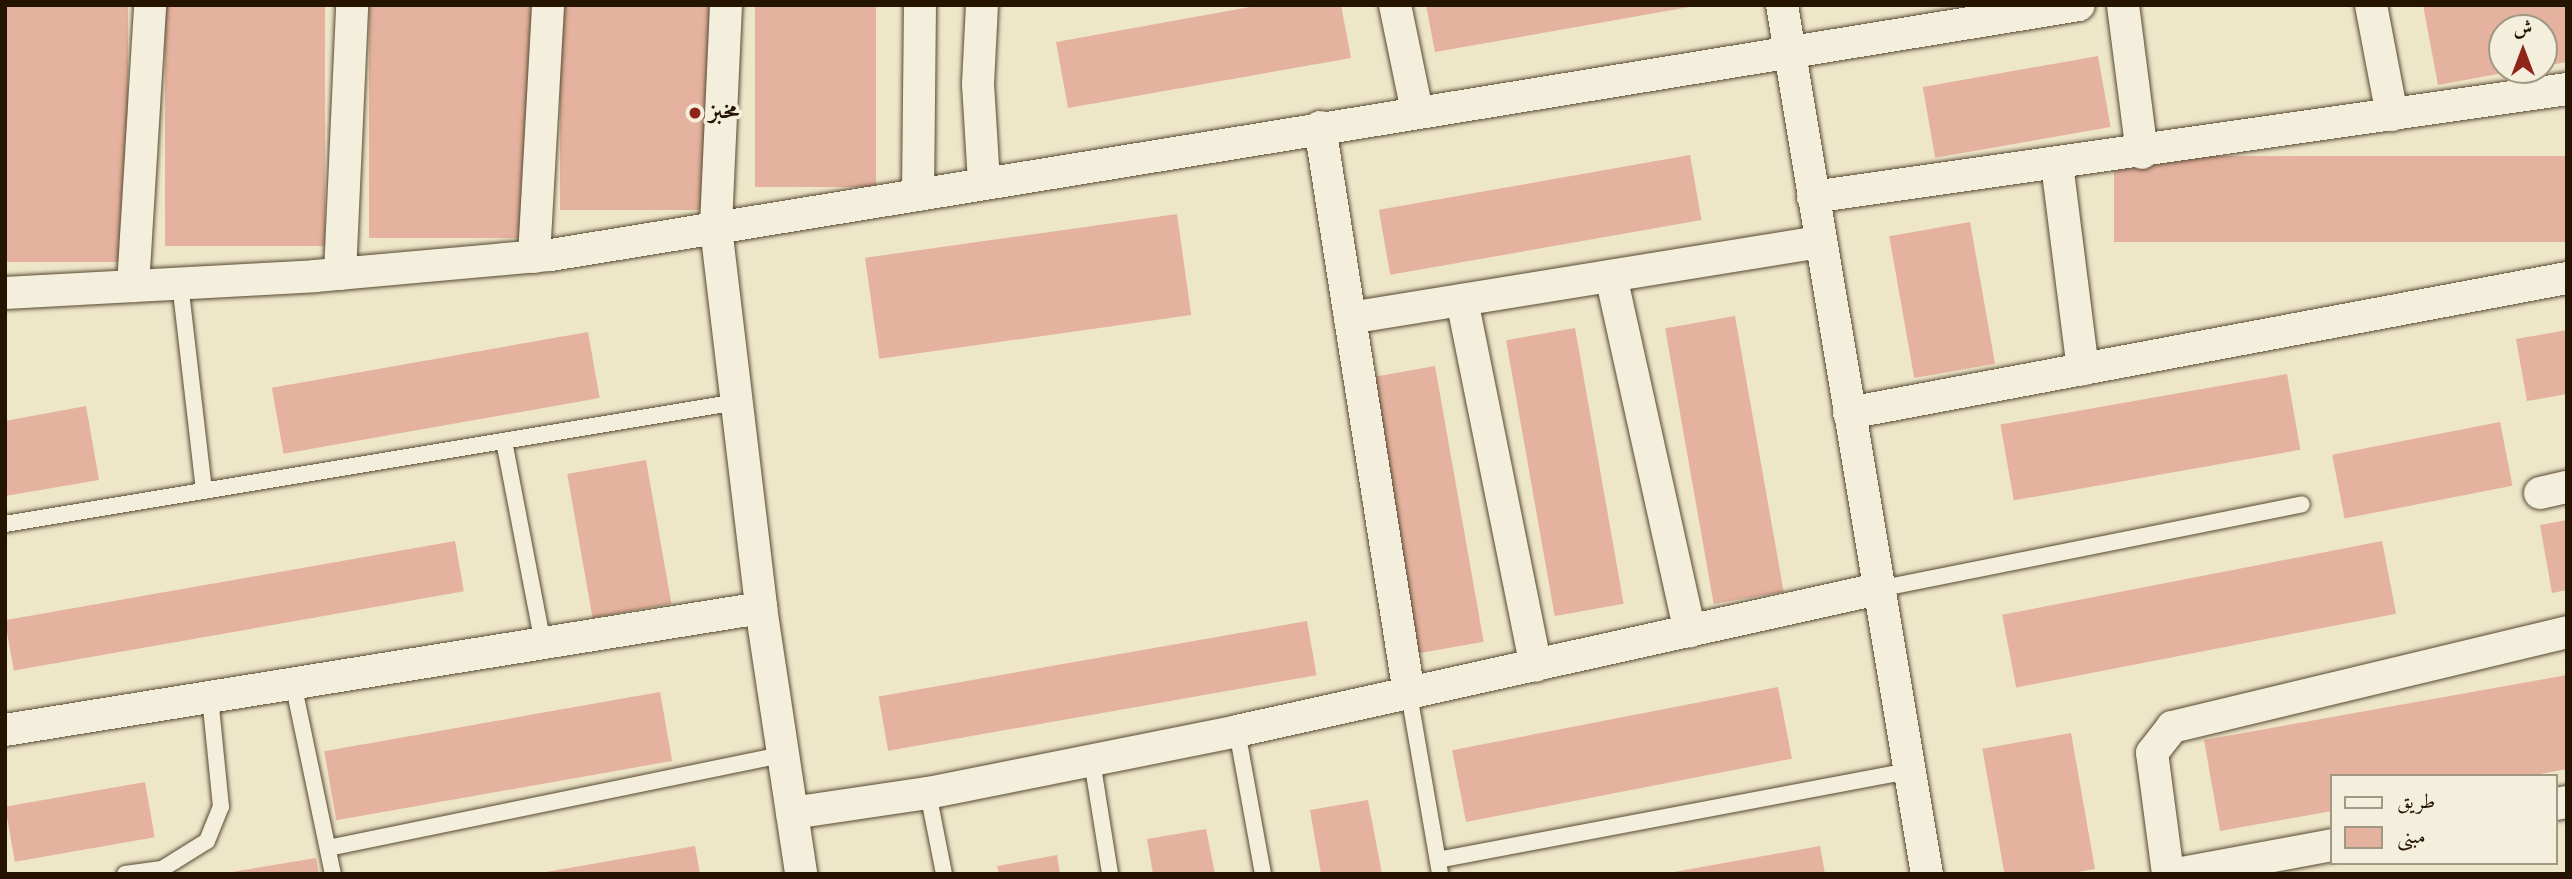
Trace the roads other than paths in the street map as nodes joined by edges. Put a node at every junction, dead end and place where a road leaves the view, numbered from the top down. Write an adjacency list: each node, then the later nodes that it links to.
1 (150, 5): 29 (street)
2 (352, 5): 25 (street)
3 (548, 5): 24 (street)
4 (726, 5): 22 (street)
5 (920, 5): 20 (street)
6 (982, 5): 19 (street)
7 (1395, 5): 14 (street)
8 (1782, 5): 12 (street)
9 (2079, 5): 12 (street)
10 (2123, 5): 17 (street)
11 (2371, 5): 15 (street)
12 (1788, 51): 14 (street); 21 (street)
13 (2567, 89): 15 (street)
14 (1417, 111): 16 (street)
15 (2392, 115): 17 (street)
16 (1320, 127): 19 (street); 32 (street)
17 (2143, 153): 18 (street)
18 (2057, 164): 21 (street); 33 (street)
19 (984, 182): 20 (street)
20 (918, 195): 22 (street)
21 (1812, 197): 23 (street)
22 (716, 228): 24 (street); 34 (street)
23 (1820, 242): 26 (street); 35 (street)
24 (534, 257): 25 (street)
25 (340, 274): 28 (street)
26 (1611, 276): 31 (street); 42 (street)
27 (2567, 278): 33 (street)
28 (180, 283): 29 (street); 37 (lane)
29 (133, 286): 30 (street)
30 (5, 293)
31 (1462, 300): 32 (street); 45 (street)
32 (1350, 318): 47 (street)
33 (2083, 369): 35 (street)
34 (737, 402): 36 (lane); 41 (street)
35 (1849, 413): 40 (street)
36 (504, 441): 37 (lane); 44 (lane)
37 (204, 491): 39 (lane)
38 (2302, 504): 40 (lane)
39 (5, 524)
40 (1878, 589): 42 (street); 53 (street)
41 (761, 608): 44 (street); 51 (street)
42 (1690, 631): 45 (street)
43 (2567, 632): 66 (street)
44 (543, 643): 46 (street)
45 (1536, 666): 47 (street)
46 (293, 683): 48 (street); 57 (lane)
47 (1409, 694): 50 (street); 58 (lane)
48 (209, 697): 49 (street); 59 (lane)
49 (5, 730)
50 (1237, 731): 52 (street); 64 (lane)
51 (783, 755): 55 (street); 57 (lane)
52 (1092, 761): 54 (street); 63 (lane)
53 (1911, 771): 58 (lane); 65 (street)
54 (928, 793): 55 (street); 62 (lane)
55 (792, 813): 61 (street)
56 (2330, 845): 67 (street)
57 (328, 848): 60 (lane)
58 (1439, 867)
59 (125, 874)
60 (333, 874)
61 (801, 874)
62 (944, 874)
63 (1111, 874)
64 (1263, 874)
65 (1927, 874)
66 (2168, 874)
67 (2176, 874)

